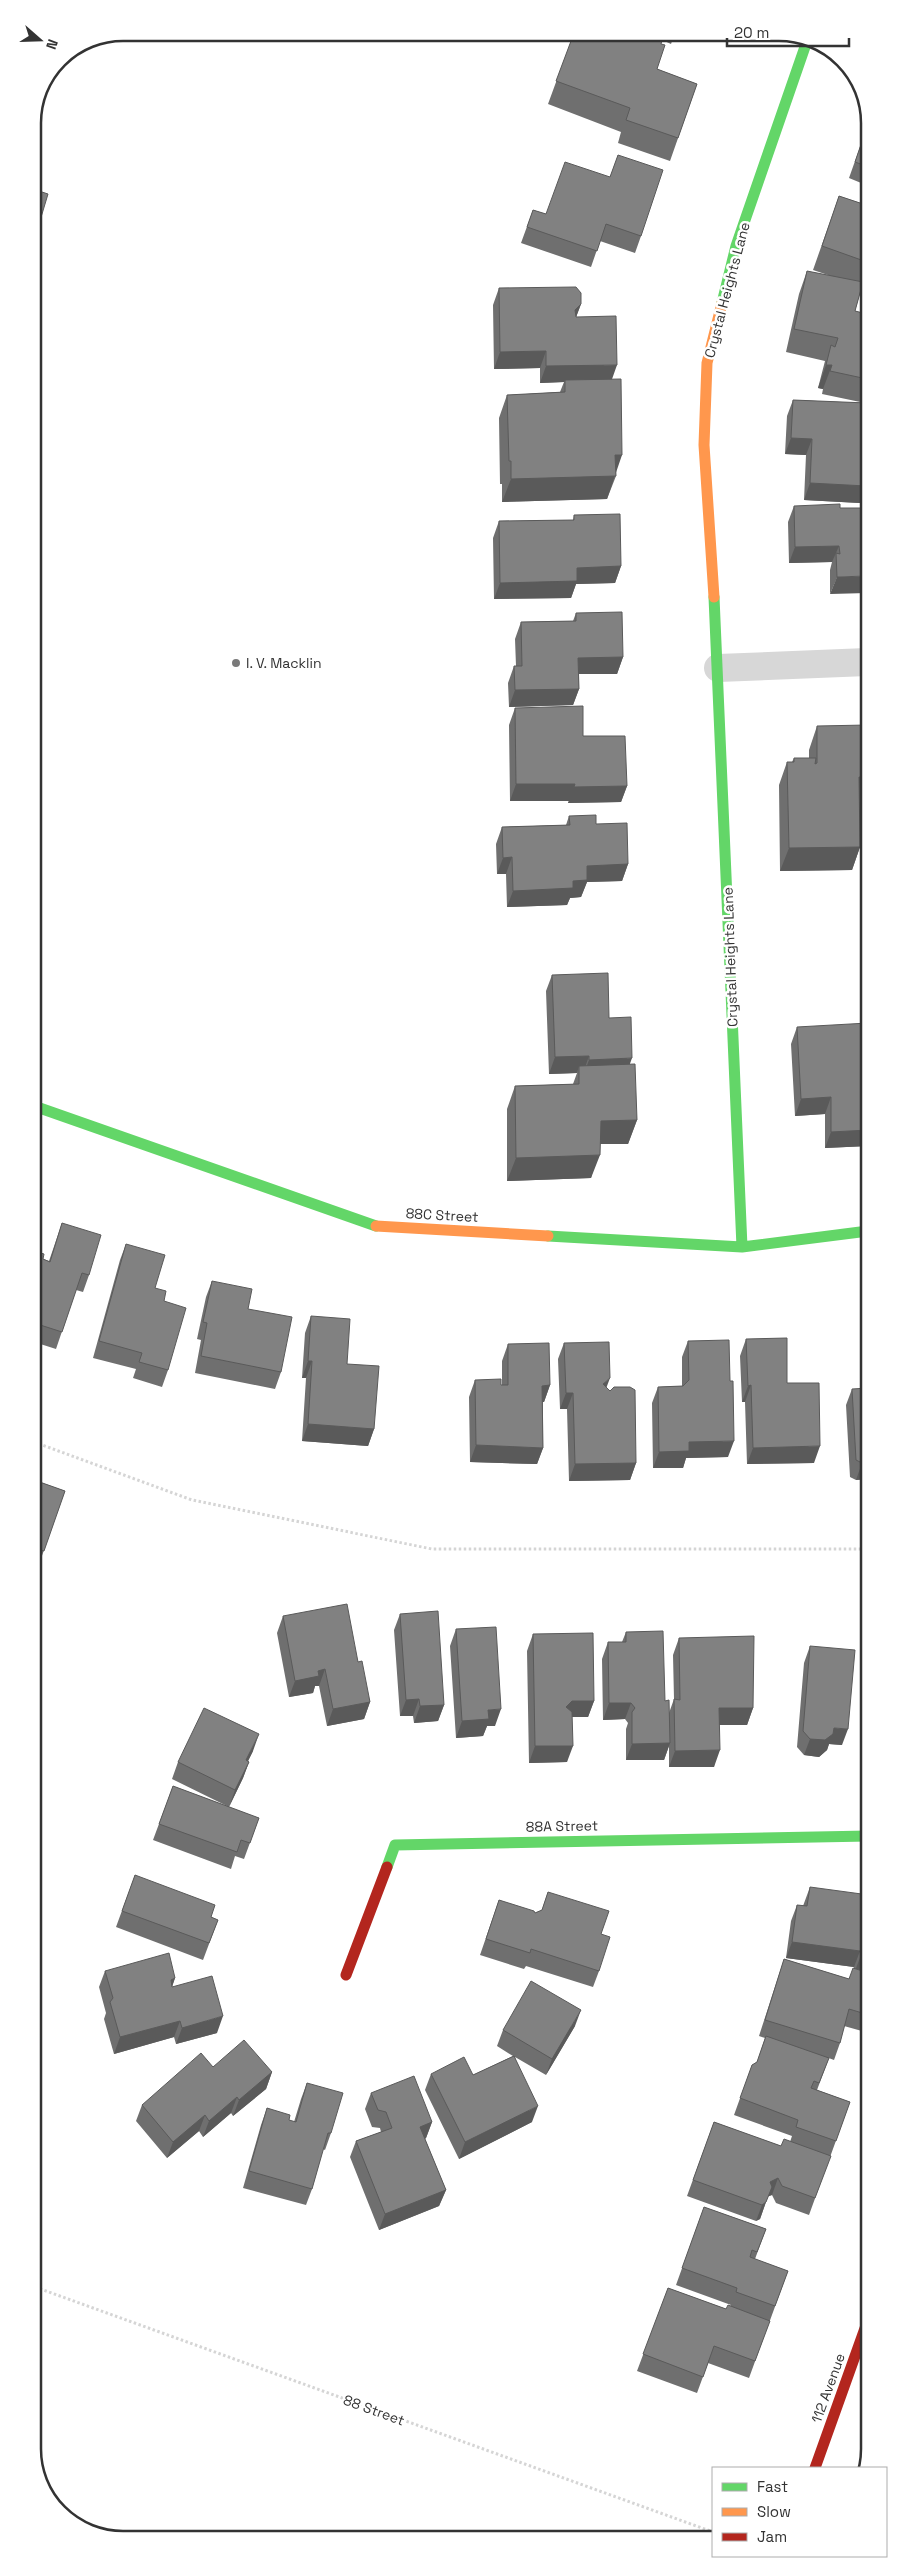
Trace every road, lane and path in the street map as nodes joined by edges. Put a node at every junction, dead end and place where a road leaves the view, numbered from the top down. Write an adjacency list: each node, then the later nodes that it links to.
1 (805, 46): 3 (street, Crystal Heights Lane)
2 (861, 662): 3 (street)
3 (718, 668): 6 (street, Crystal Heights Lane)
4 (41, 1108): 6 (street, 88C Street)
5 (861, 1232): 6 (street, 88C Street)
6 (742, 1247)
7 (41, 1445): 8 (path)
8 (861, 1549)
9 (861, 1836): 10 (street, 88A Street)
10 (346, 1976)
11 (41, 2289): 14 (path, 88 Street)
12 (861, 2339): 13 (street, 112 Avenue)
13 (815, 2467)
14 (710, 2531)

